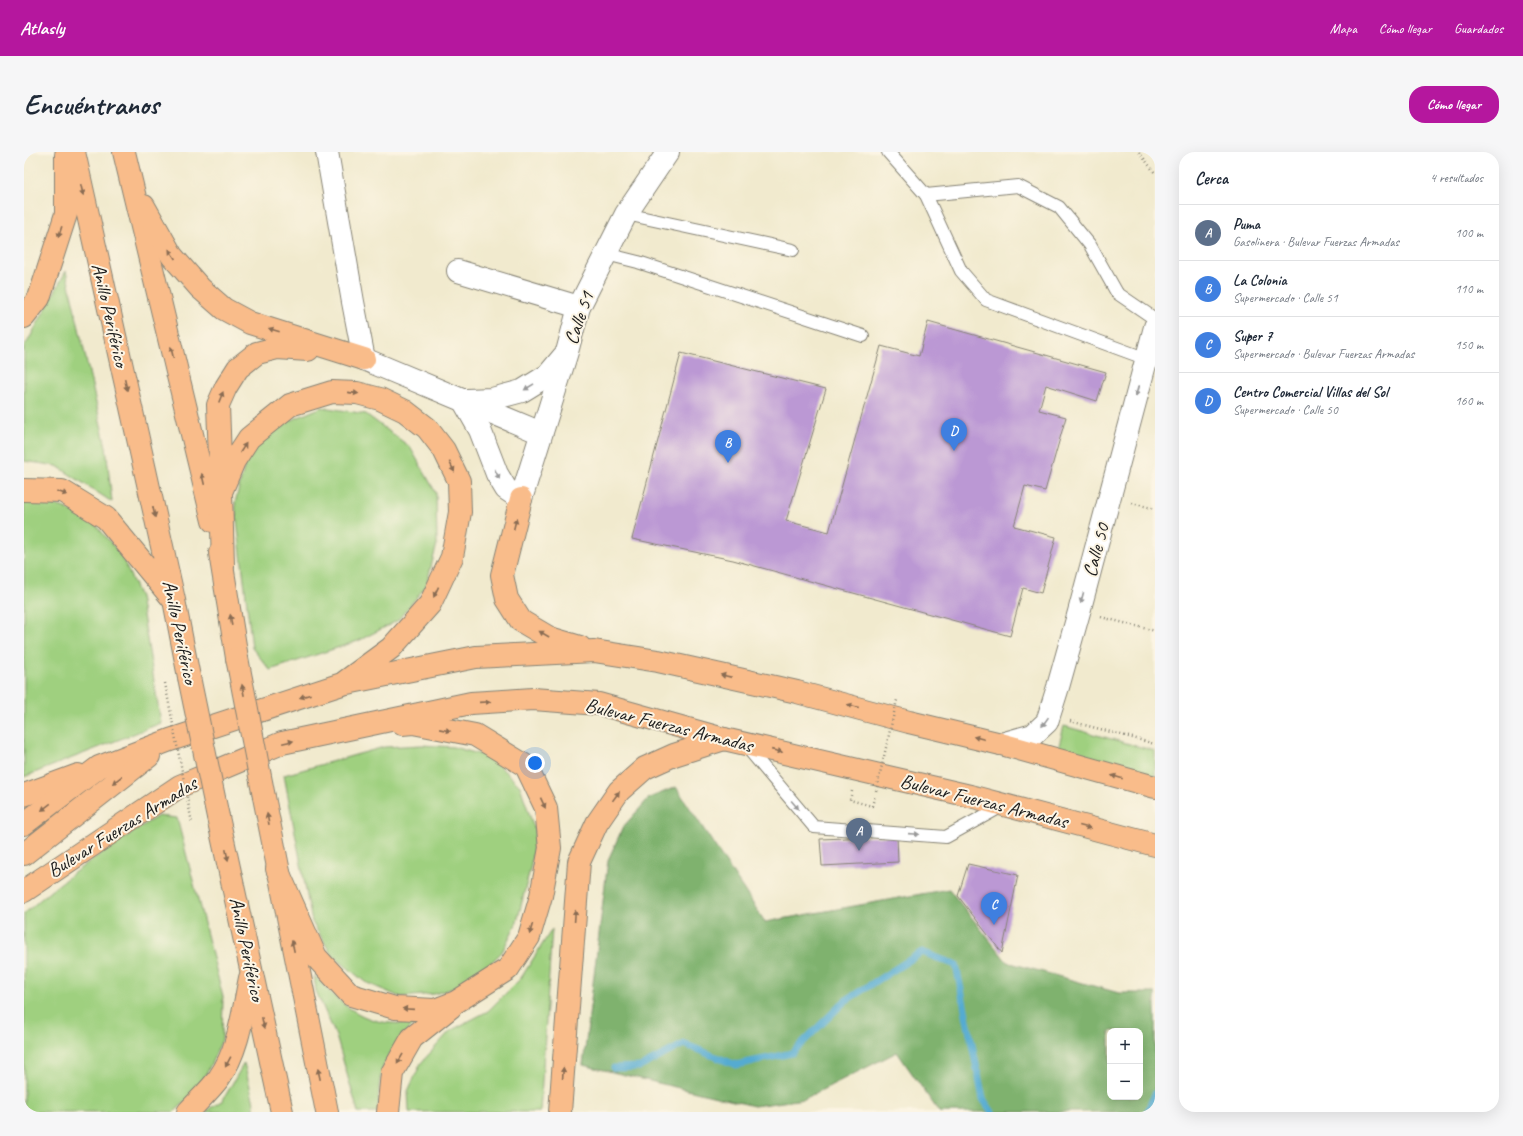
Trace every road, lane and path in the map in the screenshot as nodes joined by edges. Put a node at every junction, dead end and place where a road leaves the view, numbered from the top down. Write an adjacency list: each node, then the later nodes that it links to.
1 (66, 152): 16 (highway, one-way to 16)
2 (74, 152): 29 (highway, Anillo Periférico, one-way to 29)
3 (124, 152): 9 (highway)
4 (328, 152): 21 (street)
5 (668, 152): 11 (street, Calle 51)
6 (888, 152): 10 (lane)
7 (1139, 152): 8 (path)
8 (1155, 173)
9 (132, 183): 21 (highway, one-way to 9); 28 (highway, one-way to 9)
10 (926, 195): 17 (lane); 22 (lane)
11 (626, 214): 12 (lane); 13 (street, Calle 51)
12 (793, 250)
13 (606, 254): 15 (street, Calle 51); 19 (lane)
14 (458, 271): 15 (street)
15 (579, 307): 20 (street, Calle 51)
16 (24, 317)
17 (1155, 319)
18 (1155, 327): 22 (street, Calle 50)
19 (862, 336)
20 (567, 352): 23 (street, one-way to 23); 24 (street, Calle 51)
21 (364, 359): 23 (street); 26 (highway, one-way to 21)
22 (1147, 359): 30 (street, Calle 50, one-way to 30)
23 (463, 400): 24 (street); 27 (street, one-way to 27)
24 (541, 433): 27 (street, Calle 51)
25 (24, 490): 29 (highway, one-way to 29)
26 (221, 492): 28 (highway); 34 (highway, one-way to 34)
27 (521, 499): 32 (highway, one-way to 27)
28 (224, 566): 53 (highway, one-way to 28, bridge)
29 (174, 600): 55 (highway, Anillo Periférico, one-way to 55, bridge)
30 (1079, 612): 31 (path); 36 (street, Calle 50)
31 (1155, 631)
32 (594, 651): 34 (highway); 40 (highway, one-way to 32)
33 (165, 683): 50 (path, bridge)
34 (342, 684): 38 (highway, one-way to 38)
35 (897, 700): 44 (path, bridge)
36 (1049, 715): 40 (street, Calle 50, one-way to 40); 41 (path)
37 (351, 729): 39 (highway, Bulevar Fuerzas Armadas, one-way to 39); 54 (highway, Bulevar Fuerzas Armadas, one-way to 37); 56 (highway, one-way to 56)
38 (170, 740): 42 (highway); 52 (highway, one-way to 52)
39 (733, 741): 47 (highway, Bulevar Fuerzas Armadas, one-way to 47); 47 (lane, one-way to 47); 61 (highway, one-way to 39)
40 (1001, 744): 43 (highway, one-way to 40)
41 (1155, 744)
42 (99, 767): 45 (highway); 49 (highway, one-way to 49)
43 (1155, 787)
44 (876, 791)
45 (24, 795)
46 (850, 800): 48 (path)
47 (1004, 805): 51 (highway, Bulevar Fuerzas Armadas, one-way to 51)
48 (872, 806)
49 (24, 824)
50 (192, 824)
51 (1155, 845)
52 (24, 854)
53 (277, 869): 56 (highway, one-way to 53); 59 (highway, one-way to 53)
54 (27, 890)
55 (252, 971): 57 (highway, one-way to 57); 58 (highway, Anillo Periférico, one-way to 58)
56 (456, 1002): 60 (highway, one-way to 60)
57 (188, 1112)
58 (282, 1112)
59 (327, 1112)
60 (388, 1112)
61 (560, 1112)

